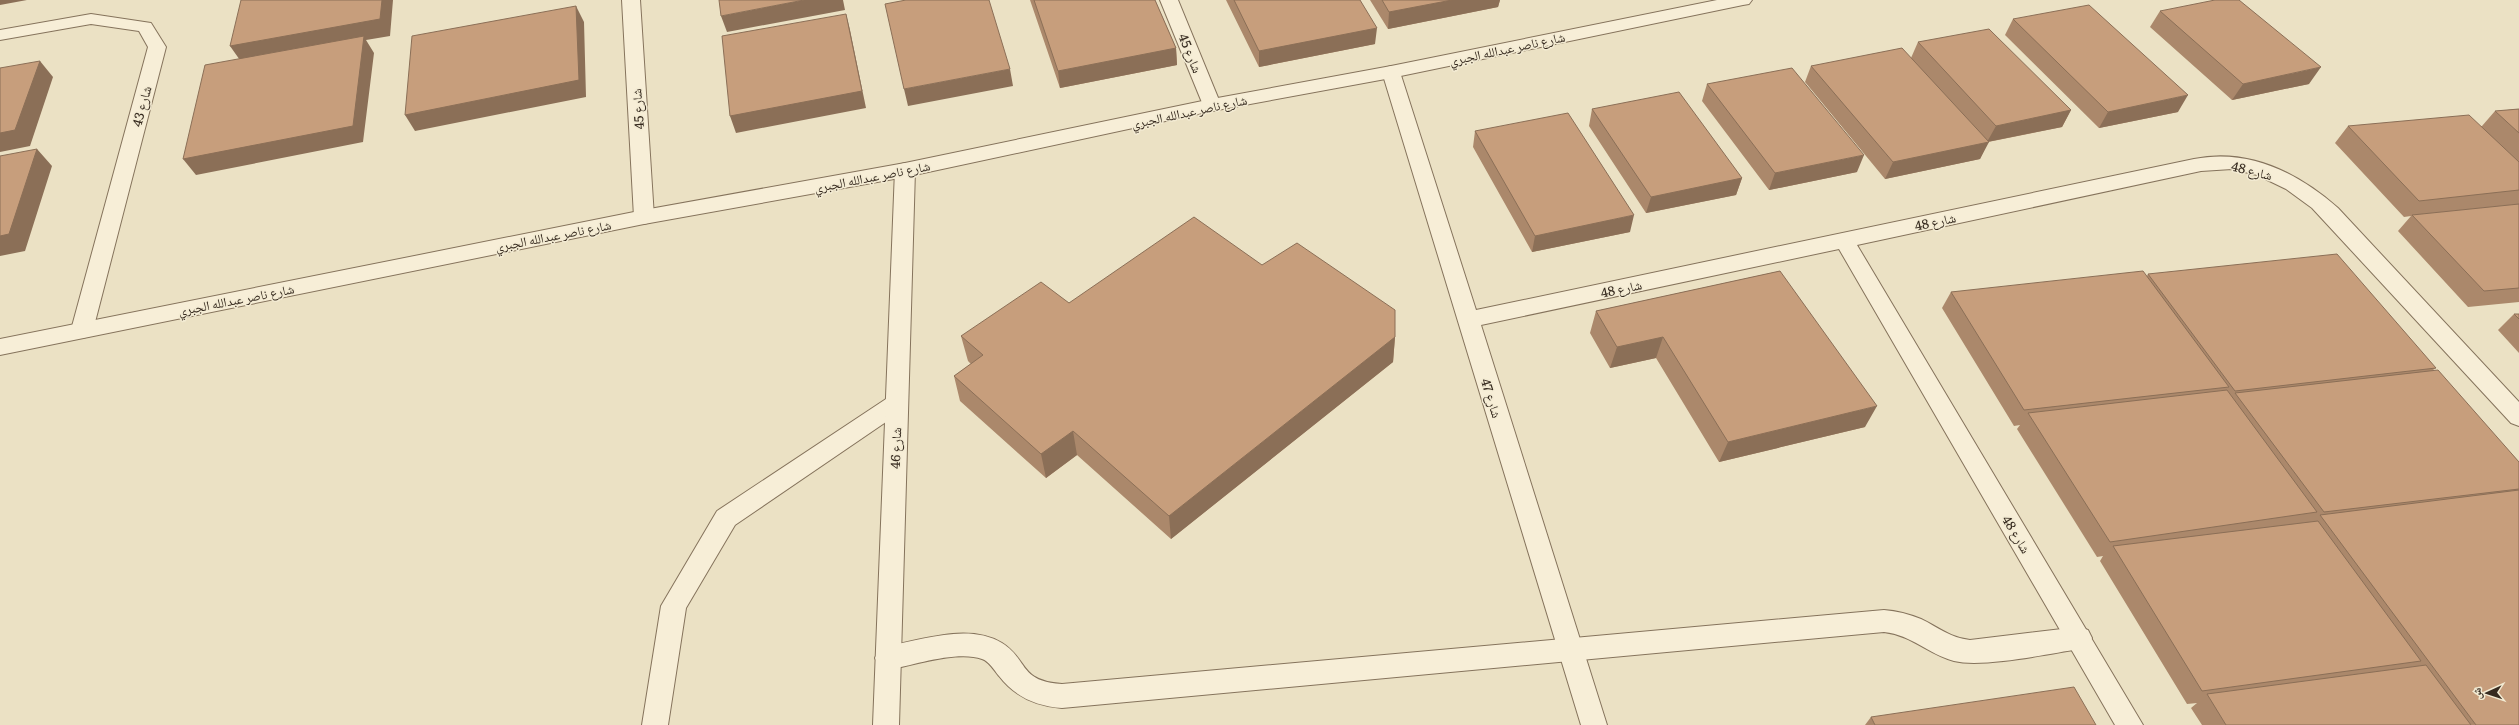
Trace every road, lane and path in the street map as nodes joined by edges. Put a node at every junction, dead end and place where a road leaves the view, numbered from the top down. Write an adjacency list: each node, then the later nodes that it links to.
1 (631, 0): 9 (street, شارع 45)
2 (1170, 0): 7 (street, شارع 45)
3 (1743, 0): 4 (street, شارع ناصر عبدالله الجبري)
4 (1723, 2): 6 (street, شارع ناصر عبدالله الجبري)
5 (0, 35): 12 (street, شارع 43)
6 (1391, 72): 7 (street, شارع ناصر عبدالله الجبري); 11 (street, شارع 47)
7 (1212, 105): 8 (street, شارع ناصر عبدالله الجبري)
8 (905, 170): 9 (street, شارع ناصر عبدالله الجبري); 14 (street, شارع 46)
9 (644, 217): 12 (street, شارع ناصر عبدالله الجبري)
10 (1844, 240): 11 (street, شارع 48); 15 (street, شارع 48); 16 (street, شارع 48)
11 (1468, 320): 17 (street, شارع 47)
12 (82, 330): 13 (street, شارع ناصر عبدالله الجبري)
13 (0, 347)
14 (897, 403): 18 (street, شارع 46); 19 (street)
15 (2519, 417)
16 (2079, 638): 17 (street); 22 (street, شارع 48)
17 (1570, 650): 18 (street); 21 (street, شارع 47)
18 (888, 658): 20 (street, شارع 46)
19 (655, 725)
20 (886, 725)
21 (1594, 725)
22 (2130, 725)

